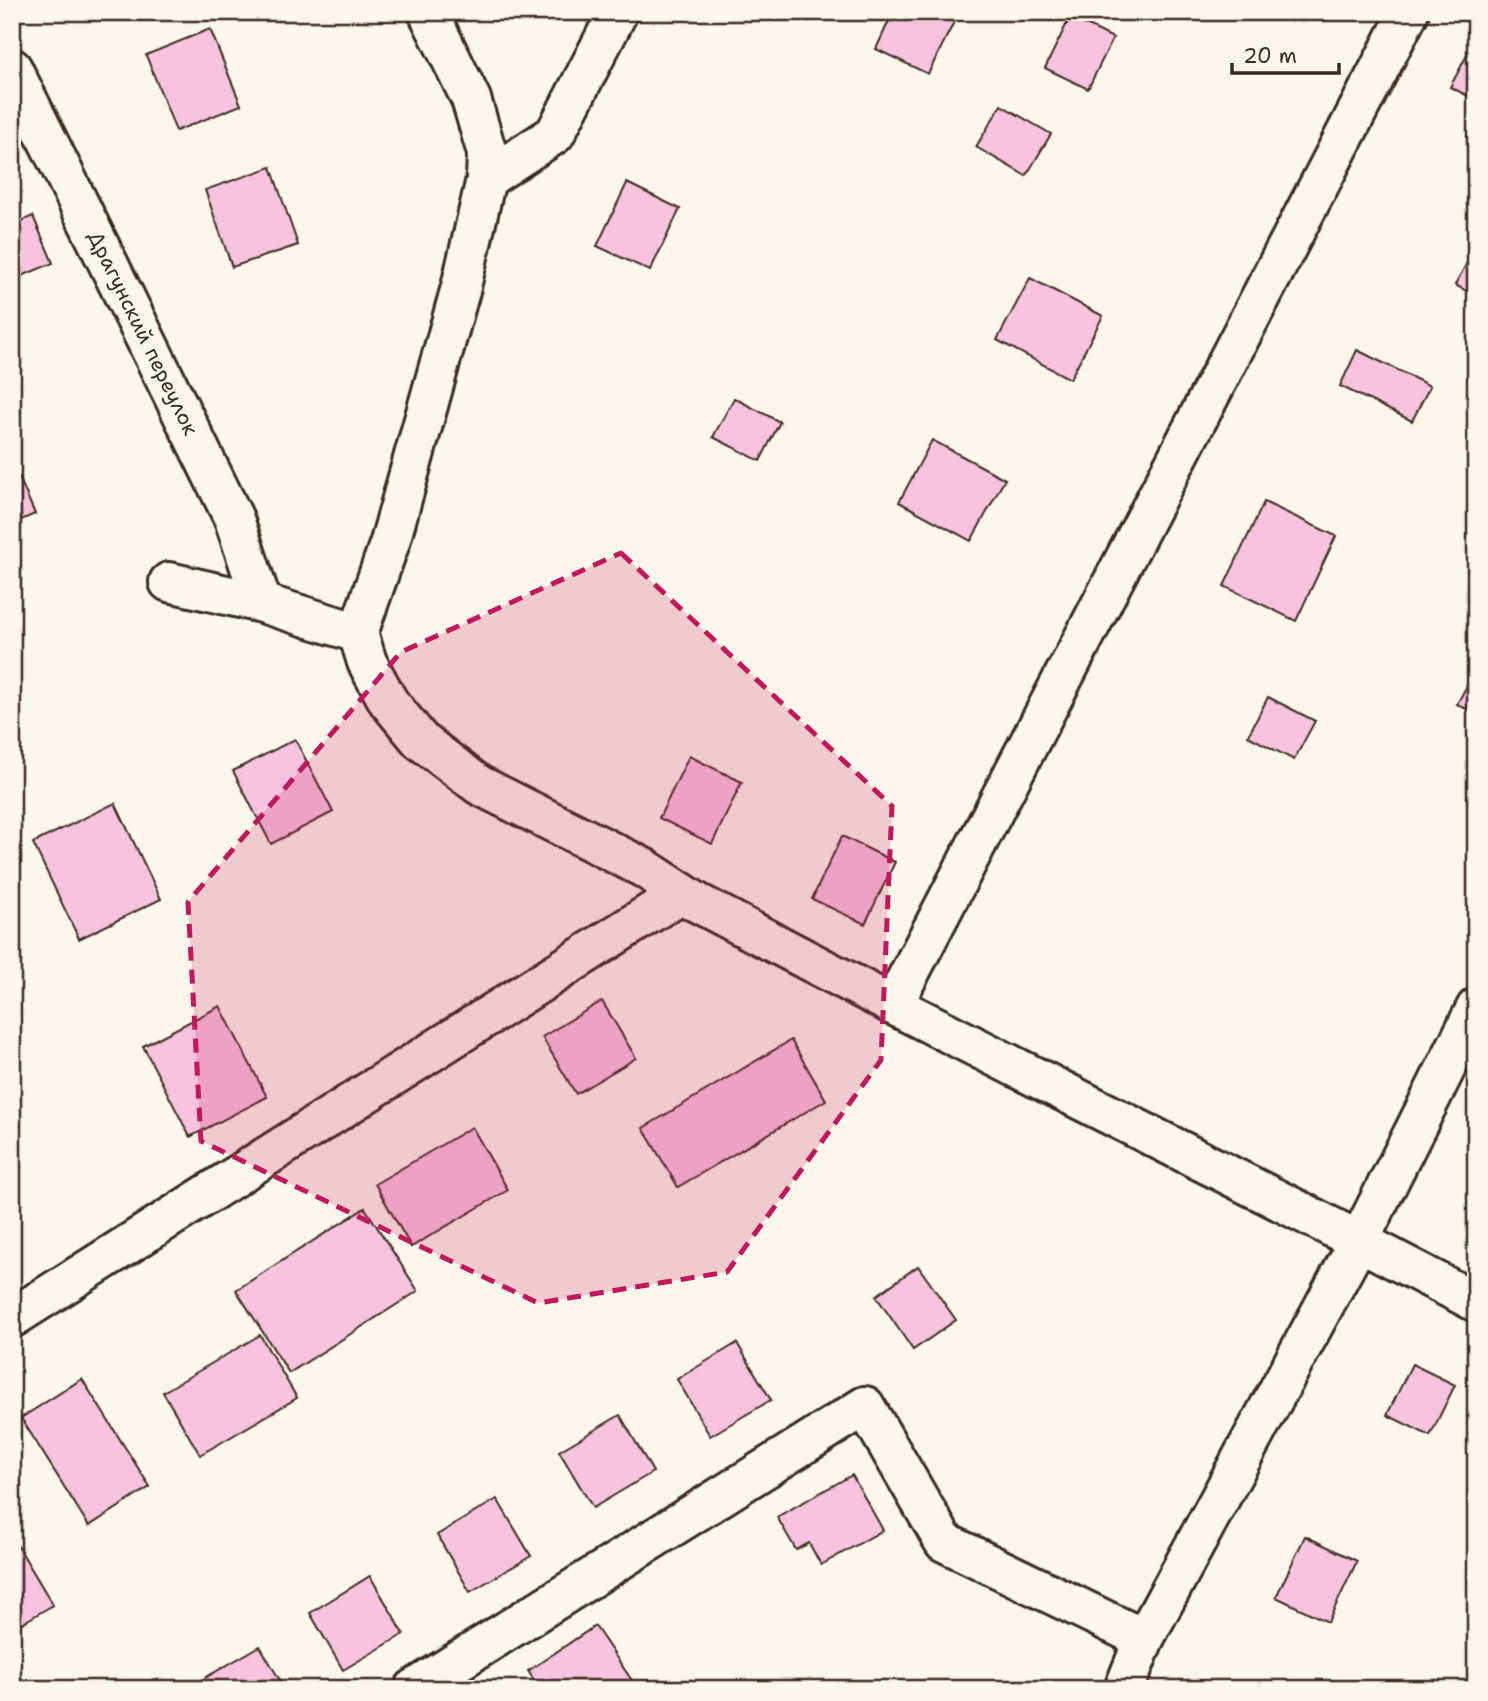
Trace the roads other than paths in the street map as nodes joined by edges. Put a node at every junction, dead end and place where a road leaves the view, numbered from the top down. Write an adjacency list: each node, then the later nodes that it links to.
1 (428, 12): 5 (street)
2 (618, 12): 5 (street)
3 (1409, 12): 10 (street)
4 (12, 68): 7 (street, Драгунский переулок)
5 (486, 179): 8 (street)
6 (169, 582): 7 (street)
7 (262, 603): 8 (street)
8 (359, 632): 9 (street)
9 (682, 893): 10 (street); 14 (street)
10 (893, 1005): 12 (street)
11 (1476, 1008): 12 (street)
12 (1359, 1241): 13 (street); 15 (street)
13 (1476, 1302)
14 (12, 1318)
15 (1144, 1639): 16 (street); 17 (street)
16 (414, 1689)
17 (1124, 1689)

